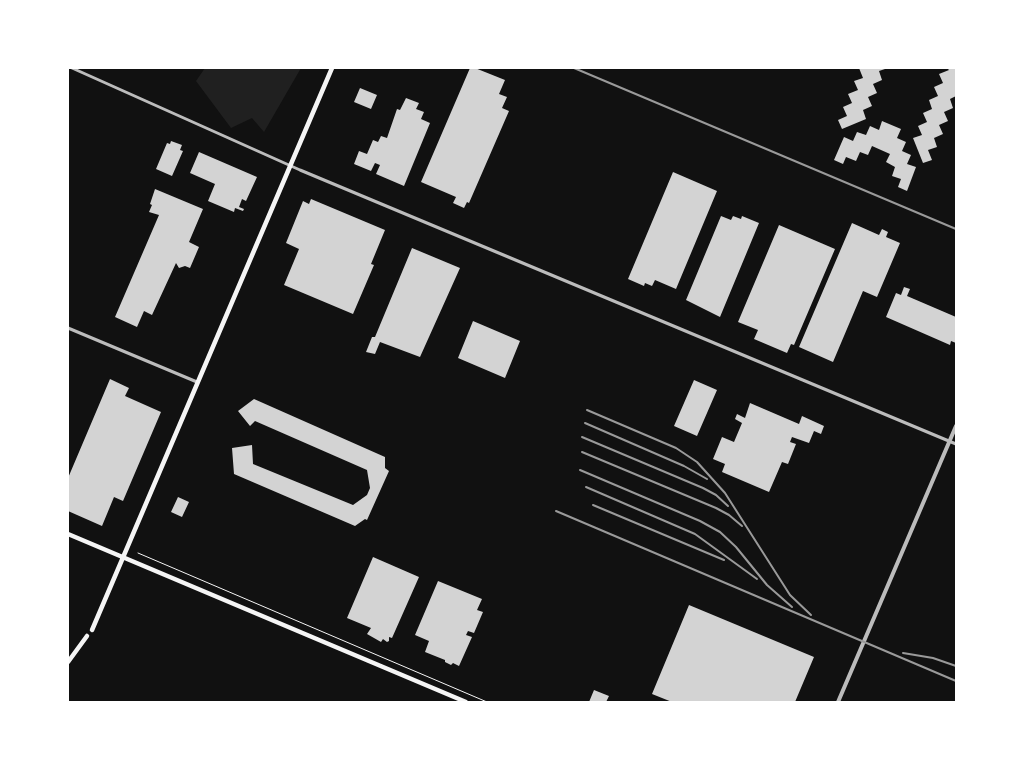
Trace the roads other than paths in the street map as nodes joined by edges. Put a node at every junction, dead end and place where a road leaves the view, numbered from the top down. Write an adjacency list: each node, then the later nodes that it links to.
1 (72, 68): 3 (street)
2 (332, 68): 3 (main road)
3 (290, 166): 5 (main road); 7 (street)
4 (68, 328): 5 (street)
5 (198, 382): 10 (main road)
6 (956, 426): 7 (street)
7 (950, 442): 8 (street); 15 (street)
8 (956, 444)
9 (68, 534): 10 (main road)
10 (122, 557): 11 (main road); 14 (main road)
11 (92, 630): 12 (street)
12 (87, 636): 13 (main road)
13 (68, 662)
14 (466, 702)
15 (838, 702)

